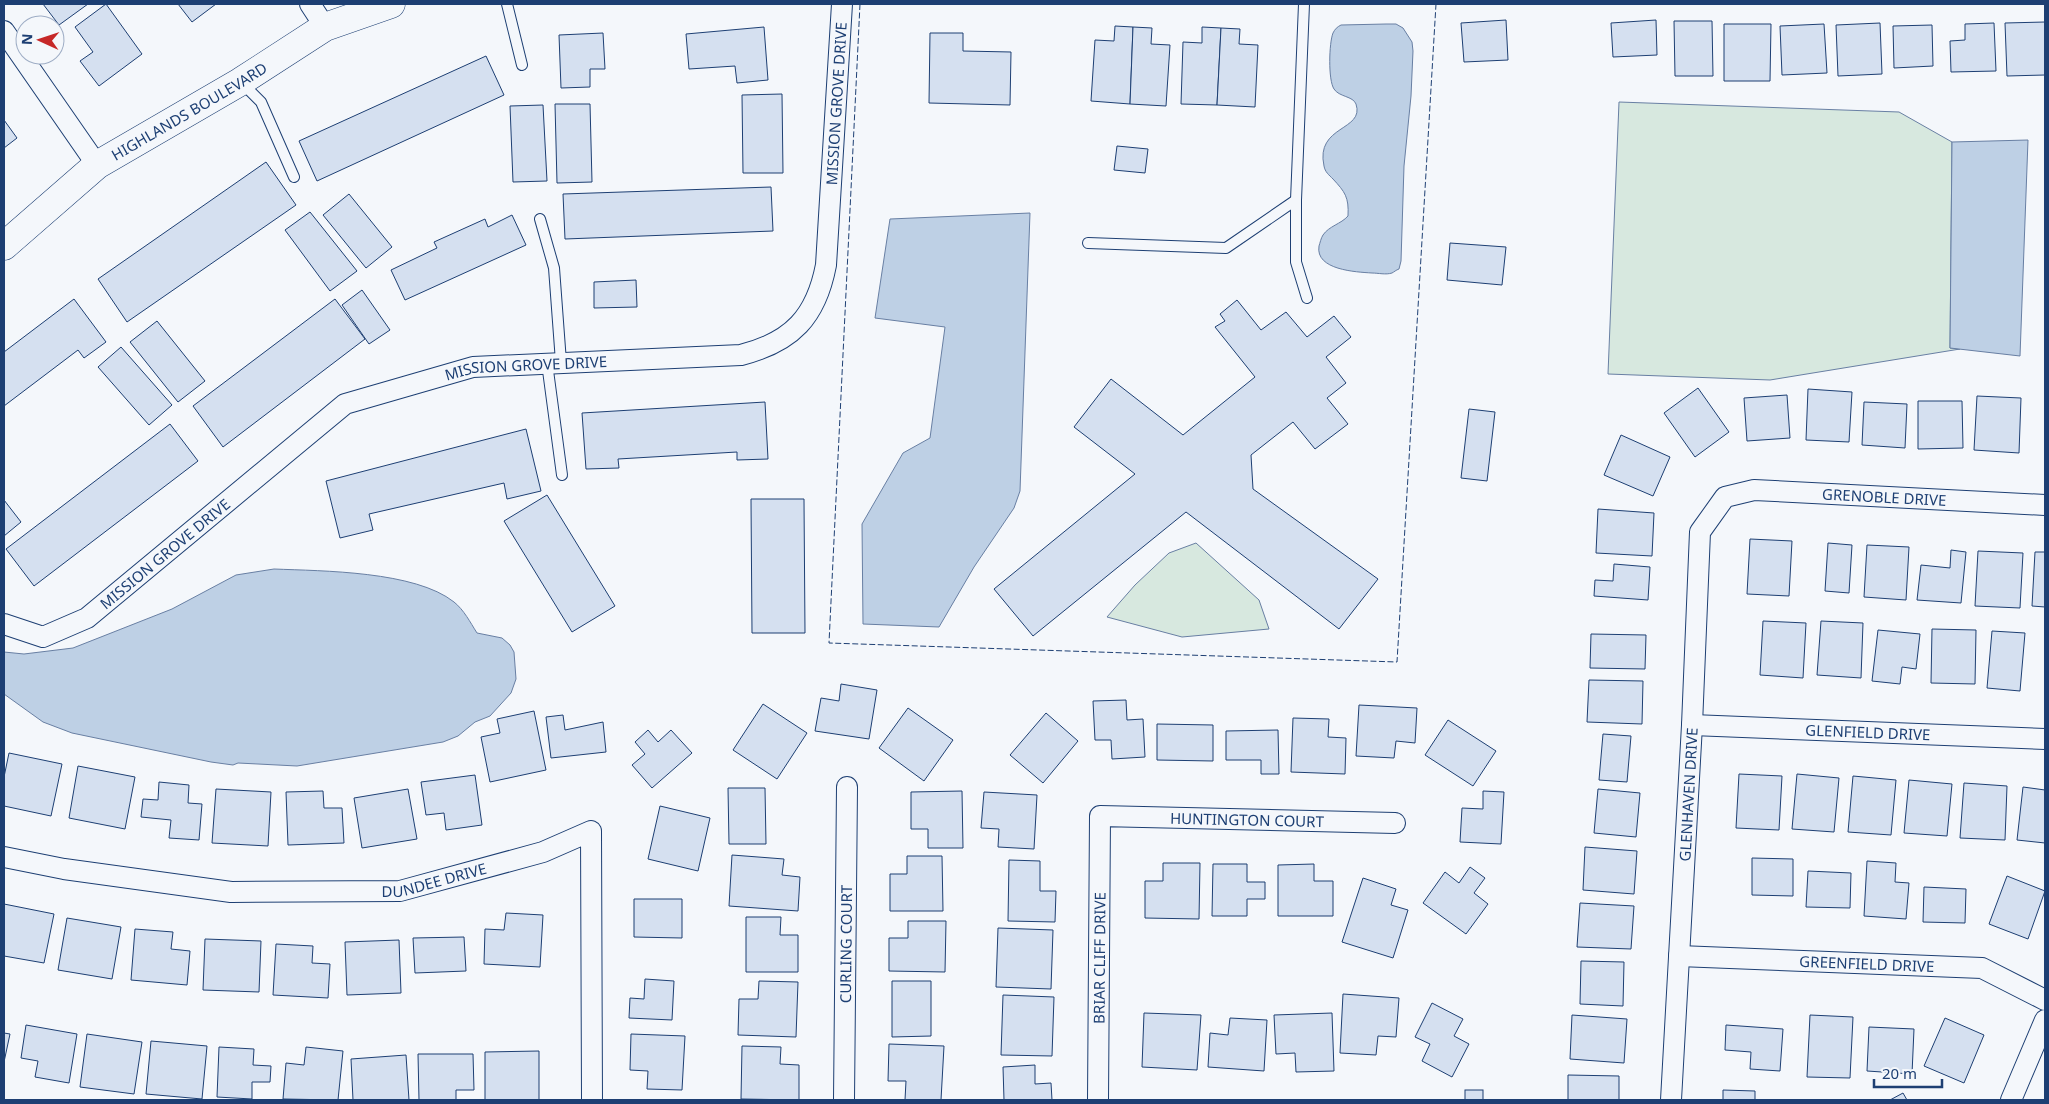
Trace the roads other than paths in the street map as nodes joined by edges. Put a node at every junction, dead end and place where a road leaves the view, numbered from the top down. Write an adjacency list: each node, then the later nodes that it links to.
1 (310, 4): 6 (street)
2 (391, 4): 6 (street, HIGHLANDS BOULEVARD)
3 (508, 4): 8 (lane)
4 (842, 4): 17 (street, MISSION GROVE DRIVE)
5 (1304, 4): 12 (lane)
6 (325, 26): 9 (street, HIGHLANDS BOULEVARD)
7 (4, 31): 10 (street)
8 (522, 65)
9 (240, 82): 10 (street, HIGHLANDS BOULEVARD); 11 (lane)
10 (97, 165): 15 (street, HIGHLANDS BOULEVARD)
11 (294, 177)
12 (1296, 200): 14 (lane); 16 (lane)
13 (540, 219): 17 (lane)
14 (1088, 243)
15 (4, 246)
16 (1307, 298)
17 (554, 363): 18 (lane); 21 (street, MISSION GROVE DRIVE)
18 (562, 475)
19 (1725, 498): 20 (street, GRENOBLE DRIVE); 22 (street, GLENHAVEN DRIVE)
20 (2045, 505)
21 (4, 624)
22 (1692, 725): 23 (street, GLENFIELD DRIVE); 28 (street, GLENHAVEN DRIVE)
23 (2045, 740)
24 (848, 787): 32 (street, CURLING COURT)
25 (1100, 816): 26 (street, HUNTINGTON COURT); 33 (street, BRIAR CLIFF DRIVE)
26 (1395, 823)
27 (4, 857): 31 (street, DUNDEE DRIVE)
28 (1679, 956): 29 (street, GREENFIELD DRIVE); 34 (street, GLENHAVEN DRIVE)
29 (2045, 1000)
30 (2045, 1020): 35 (street)
31 (592, 1100)
32 (844, 1100)
33 (1098, 1100)
34 (1671, 1100)
35 (2011, 1100)

